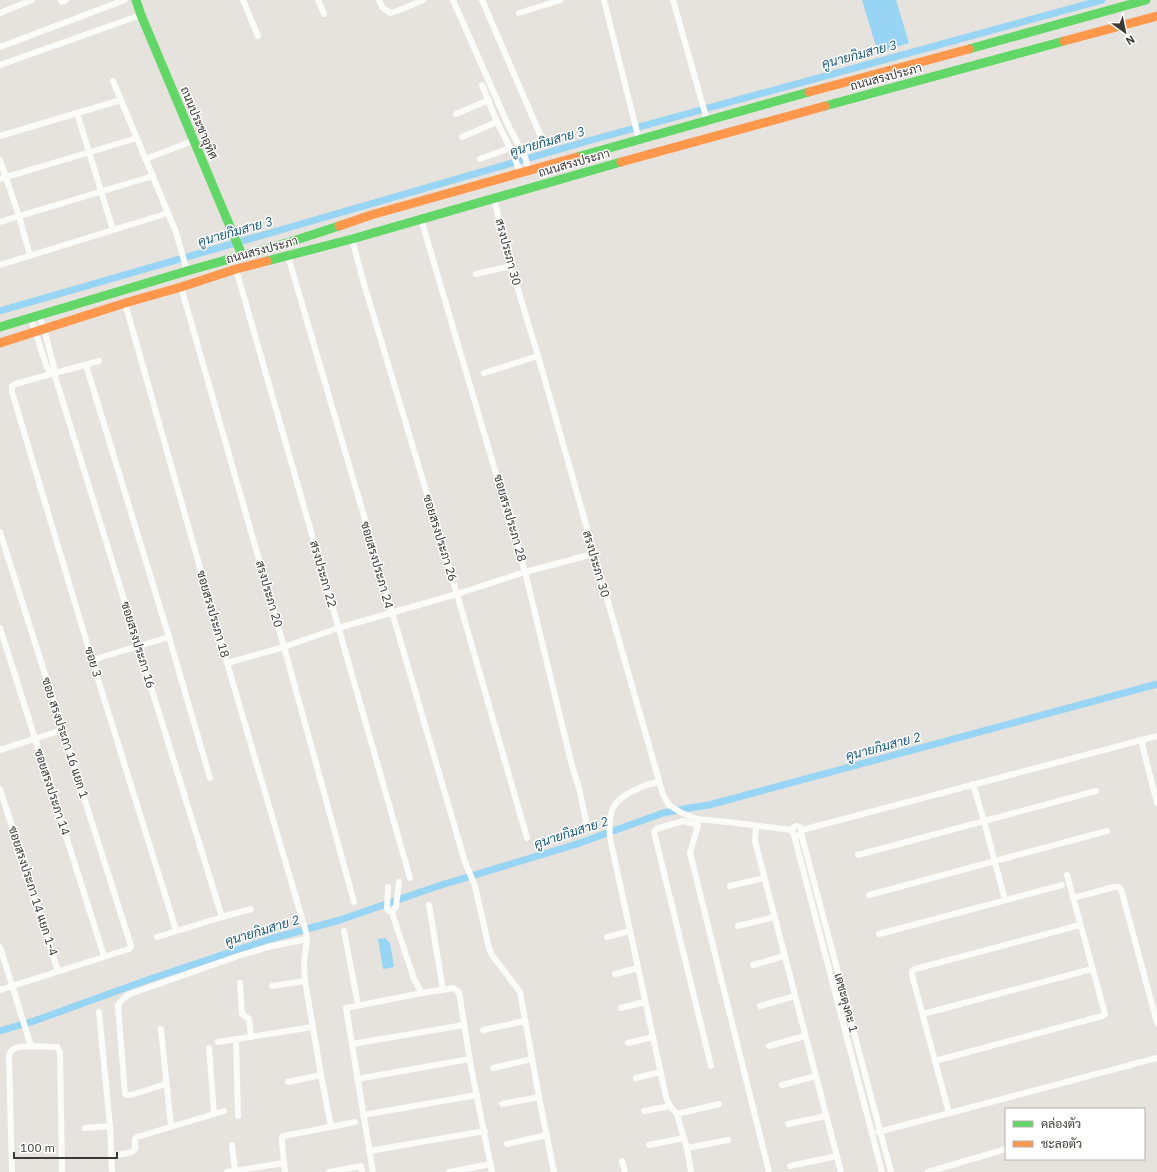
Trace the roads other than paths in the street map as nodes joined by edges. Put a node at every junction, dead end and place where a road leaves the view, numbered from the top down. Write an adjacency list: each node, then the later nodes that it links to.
1 (32, 0): 16 (street)
2 (61, 0): 3 (street)
3 (66, 0)
4 (125, 0): 22 (street)
5 (136, 0): 19 (main road, ถนนประชาอุทิศ)
6 (243, 0): 21 (street)
7 (318, 0): 18 (street)
8 (379, 0): 9 (street)
9 (423, 0)
10 (453, 0): 43 (street)
11 (482, 0): 43 (street)
12 (561, 0): 17 (street)
13 (604, 0): 35 (street)
14 (673, 0): 30 (street)
15 (1146, 0): 30 (main road, ถนนสรงประภา)
16 (0, 13)
17 (519, 13)
18 (324, 14)
19 (141, 16): 23 (street); 36 (main road, ถนนประชาอุทิศ)
20 (1157, 16): 48 (main road, ถนนสรงประภา)
21 (258, 36)
22 (0, 47)
23 (0, 65)
24 (113, 81): 26 (street)
25 (482, 86): 27 (street)
26 (121, 100): 28 (street); 34 (street)
27 (489, 100): 29 (street); 31 (street)
28 (77, 113): 32 (street); 38 (street)
29 (456, 114)
30 (706, 118): 35 (main road, ถนนสรงประภา)
31 (497, 122): 33 (street); 37 (street)
32 (0, 136)
33 (462, 137)
34 (137, 138): 38 (street); 42 (street)
35 (639, 140): 43 (main road, ถนนสรงประภา)
36 (193, 141): 42 (street); 55 (main road, ถนนประชาอุทิศ)
37 (510, 148): 39 (street); 40 (street)
38 (90, 152): 46 (street); 47 (street)
39 (480, 158)
40 (514, 158): 43 (street); 44 (street)
41 (0, 160): 46 (street)
42 (146, 160): 45 (street)
43 (526, 161): 44 (main road, ถนนสรงประภา)
44 (518, 170): 55 (main road, ถนนสรงประภา)
45 (153, 176): 47 (street); 49 (street)
46 (3, 178): 50 (street)
47 (102, 191): 50 (street); 53 (street)
48 (494, 198): 51 (main road, ถนนสรงประภา); 59 (street, สรงประภา 30)
49 (168, 213): 53 (street); 60 (street)
50 (19, 216): 52 (street); 56 (street)
51 (421, 219): 54 (main road, ถนนสรงประภา); 76 (street, ซอยสรงประภา 28)
52 (0, 222)
53 (113, 230): 56 (street)
54 (352, 239): 57 (main road, ถนนสรงประภา); 77 (street, ซอยสรงประภา 26)
55 (238, 247): 60 (main road, ถนนสรงประภา)
56 (30, 256): 58 (street)
57 (288, 256): 61 (main road, ถนนสรงประภา); 78 (street, ซอยสรงประภา 24)
58 (0, 265)
59 (511, 266): 62 (street); 69 (street, สรงประภา 30)
60 (186, 267): 65 (main road, ถนนสรงประภา)
61 (236, 269): 63 (main road, ถนนสรงประภา); 80 (street, สรงประภา 22)
62 (476, 274)
63 (181, 287): 64 (main road, ถนนสรงประภา); 83 (street, สรงประภา 20)
64 (125, 303): 67 (main road, ถนนสรงประภา); 85 (street, ซอยสรงประภา 18)
65 (35, 317): 66 (main road, ถนนสรงประภา); 67 (street, ซอยสรงประภา 16)
66 (0, 327)
67 (40, 330): 68 (main road, ถนนสรงประภา); 73 (street, ซอยสรงประภา 16)
68 (0, 343)
69 (538, 356): 72 (street); 75 (street, สรงประภา 30)
70 (99, 361): 71 (street)
71 (86, 365): 73 (street); 81 (street)
72 (484, 373)
73 (54, 374): 82 (street, ซอยสรงประภา 16); 84 (street, ซอย 3)
74 (0, 532): 86 (street, ซอย สรงประภา 16 แยก 1)
75 (593, 554): 76 (street); 92 (street, สรงประภา 30)
76 (526, 572): 77 (street); 97 (street, ซอยสรงประภา 28)
77 (457, 594): 78 (street); 104 (street, ซอยสรงประภา 26)
78 (391, 613): 80 (street); 154 (street, ซอยสรงประภา 24)
79 (0, 628): 88 (street, ซอยสรงประภา 14)
80 (338, 628): 83 (street); 108 (street, สรงประภา 22)
81 (169, 637): 82 (street); 91 (street)
82 (138, 646): 84 (street); 121 (street, ซอยสรงประภา 16)
83 (284, 647): 85 (street); 117 (street, สรงประภา 20)
84 (92, 660): 125 (street, ซอย 3)
85 (226, 662): 131 (street, ซอยสรงประภา 18)
86 (62, 730): 88 (street); 133 (street, ซอย สรงประภา 16 แยก 1)
87 (1157, 736): 89 (street)
88 (35, 739): 90 (street); 133 (street, ซอยสรงประภา 14)
89 (1141, 740): 93 (street); 96 (street)
90 (0, 750)
91 (210, 778)
92 (659, 782): 99 (street, สรงประภา 30); 127 (street)
93 (973, 784): 98 (street); 101 (street)
94 (0, 789): 138 (street, ซอยสรงประภา 14 แยก 1-4)
95 (1096, 791): 98 (street)
96 (1157, 803)
97 (586, 821)
98 (984, 821): 105 (street); 106 (street)
99 (698, 822): 100 (street, สรงประภา 30); 174 (street); 235 (street)
100 (756, 826): 103 (street, สรงประภา 30); 109 (street)
101 (801, 831): 103 (street); 204 (street, เดชะตุงคะ 1)
102 (1107, 831): 106 (street)
103 (793, 833): 205 (street, เดชะตุงคะ 1)
104 (527, 838)
105 (858, 855)
106 (994, 862): 114 (street); 116 (street)
107 (1067, 875): 115 (street)
108 (410, 878)
109 (764, 878): 112 (street); 122 (street)
110 (399, 885): 120 (street)
111 (1062, 885): 116 (street)
112 (730, 886)
113 (388, 888): 120 (street)
114 (869, 895)
115 (1073, 898): 123 (street); 155 (street)
116 (1005, 900): 128 (street)
117 (354, 902)
118 (429, 905): 145 (street)
119 (251, 909): 121 (street)
120 (390, 911): 146 (street)
121 (222, 917): 125 (street)
122 (774, 917): 124 (street); 134 (street)
123 (1080, 925): 137 (street); 153 (street)
124 (738, 926)
125 (176, 930): 129 (street)
126 (344, 931): 149 (street)
127 (630, 931): 130 (street); 136 (street)
128 (879, 934)
129 (157, 937)
130 (606, 937)
131 (307, 939): 140 (street, ซอยสรงประภา 18); 182 (street)
132 (0, 947): 142 (street)
133 (104, 956): 138 (street)
134 (784, 956): 135 (street); 147 (street)
135 (753, 965)
136 (638, 968): 139 (street); 148 (street)
137 (1092, 969): 153 (street); 173 (street)
138 (58, 971): 142 (street)
139 (615, 974)
140 (305, 981): 143 (street); 157 (street, ซอยสรงประภา 18)
141 (240, 983): 161 (street)
142 (12, 985): 144 (street); 167 (street)
143 (272, 986)
144 (0, 990)
145 (443, 990): 146 (street); 156 (street)
146 (422, 993): 149 (street)
147 (795, 996): 150 (street); 160 (street)
148 (645, 1002): 151 (street); 162 (street)
149 (358, 1005): 166 (street)
150 (760, 1006)
151 (621, 1008)
152 (99, 1012): 199 (street)
153 (923, 1014): 173 (street)
154 (526, 1021): 159 (street); 172 (street, ซอยสรงประภา 24)
155 (1157, 1023)
156 (464, 1025): 166 (street); 170 (street)
157 (313, 1027): 161 (street); 177 (street, ซอยสรงประภา 18)
158 (161, 1029): 182 (street)
159 (483, 1030)
160 (805, 1036): 168 (street); 178 (street)
161 (251, 1037): 163 (street)
162 (653, 1037): 165 (street); 176 (street)
163 (236, 1039): 164 (street); 195 (street)
164 (218, 1042)
165 (628, 1043)
166 (352, 1044): 180 (street)
167 (31, 1046): 222 (street); 223 (street)
168 (769, 1046)
169 (209, 1048): 192 (street)
170 (470, 1058): 180 (street); 184 (street)
171 (1157, 1058): 191 (street)
172 (532, 1059): 175 (street); 185 (street, ซอยสรงประภา 24)
173 (935, 1061): 191 (street)
174 (711, 1066)
175 (492, 1068)
176 (660, 1072): 179 (street); 188 (street)
177 (321, 1075): 181 (street); 201 (street, ซอยสรงประภา 18)
178 (816, 1076): 183 (street); 196 (street)
179 (636, 1078)
180 (357, 1079): 194 (street)
181 (288, 1082)
182 (166, 1084): 200 (street)
183 (782, 1085)
184 (477, 1095): 194 (street); 203 (street)
185 (539, 1097): 186 (street); 206 (street, ซอยสรงประภา 24)
186 (502, 1104)
187 (719, 1104): 193 (street)
188 (670, 1106): 190 (street); 193 (street)
189 (224, 1111): 192 (street)
190 (644, 1112)
191 (949, 1113): 204 (street)
192 (214, 1114): 200 (street)
193 (677, 1114): 207 (street)
194 (363, 1115): 214 (street)
195 (238, 1116)
196 (826, 1116): 198 (street); 216 (street)
197 (355, 1122): 201 (street)
198 (788, 1124)
199 (110, 1126): 202 (street); 215 (street)
200 (171, 1126): 215 (street)
201 (331, 1127): 218 (street)
202 (85, 1128)
203 (484, 1131): 214 (street); 219 (street)
204 (880, 1132): 205 (street); 238 (street, เดชะตุงคะ 1)
205 (872, 1134): 237 (street, เดชะตุงคะ 1)
206 (547, 1135): 209 (street); 232 (street, ซอยสรงประภา 24)
207 (684, 1138): 211 (street); 212 (street)
208 (728, 1140): 212 (street)
209 (506, 1144)
210 (232, 1145): 221 (street)
211 (649, 1145)
212 (686, 1148): 234 (street)
213 (1005, 1149): 239 (street)
214 (370, 1151): 229 (street)
215 (111, 1156): 224 (street)
216 (836, 1156): 220 (street); 236 (street)
217 (622, 1161): 233 (street)
218 (284, 1163): 221 (street); 226 (street)
219 (491, 1164): 230 (street); 231 (street)
220 (790, 1166)
221 (235, 1171): 225 (street)
222 (12, 1172)
223 (62, 1172)
224 (112, 1172)
225 (227, 1172)
226 (285, 1172)
227 (329, 1172): 228 (street)
228 (362, 1172)
229 (373, 1172)
230 (449, 1172)
231 (492, 1172)
232 (554, 1172)
233 (625, 1172)
234 (691, 1172)
235 (769, 1172)
236 (840, 1172)
237 (882, 1172)
238 (891, 1172)
239 (928, 1172)

